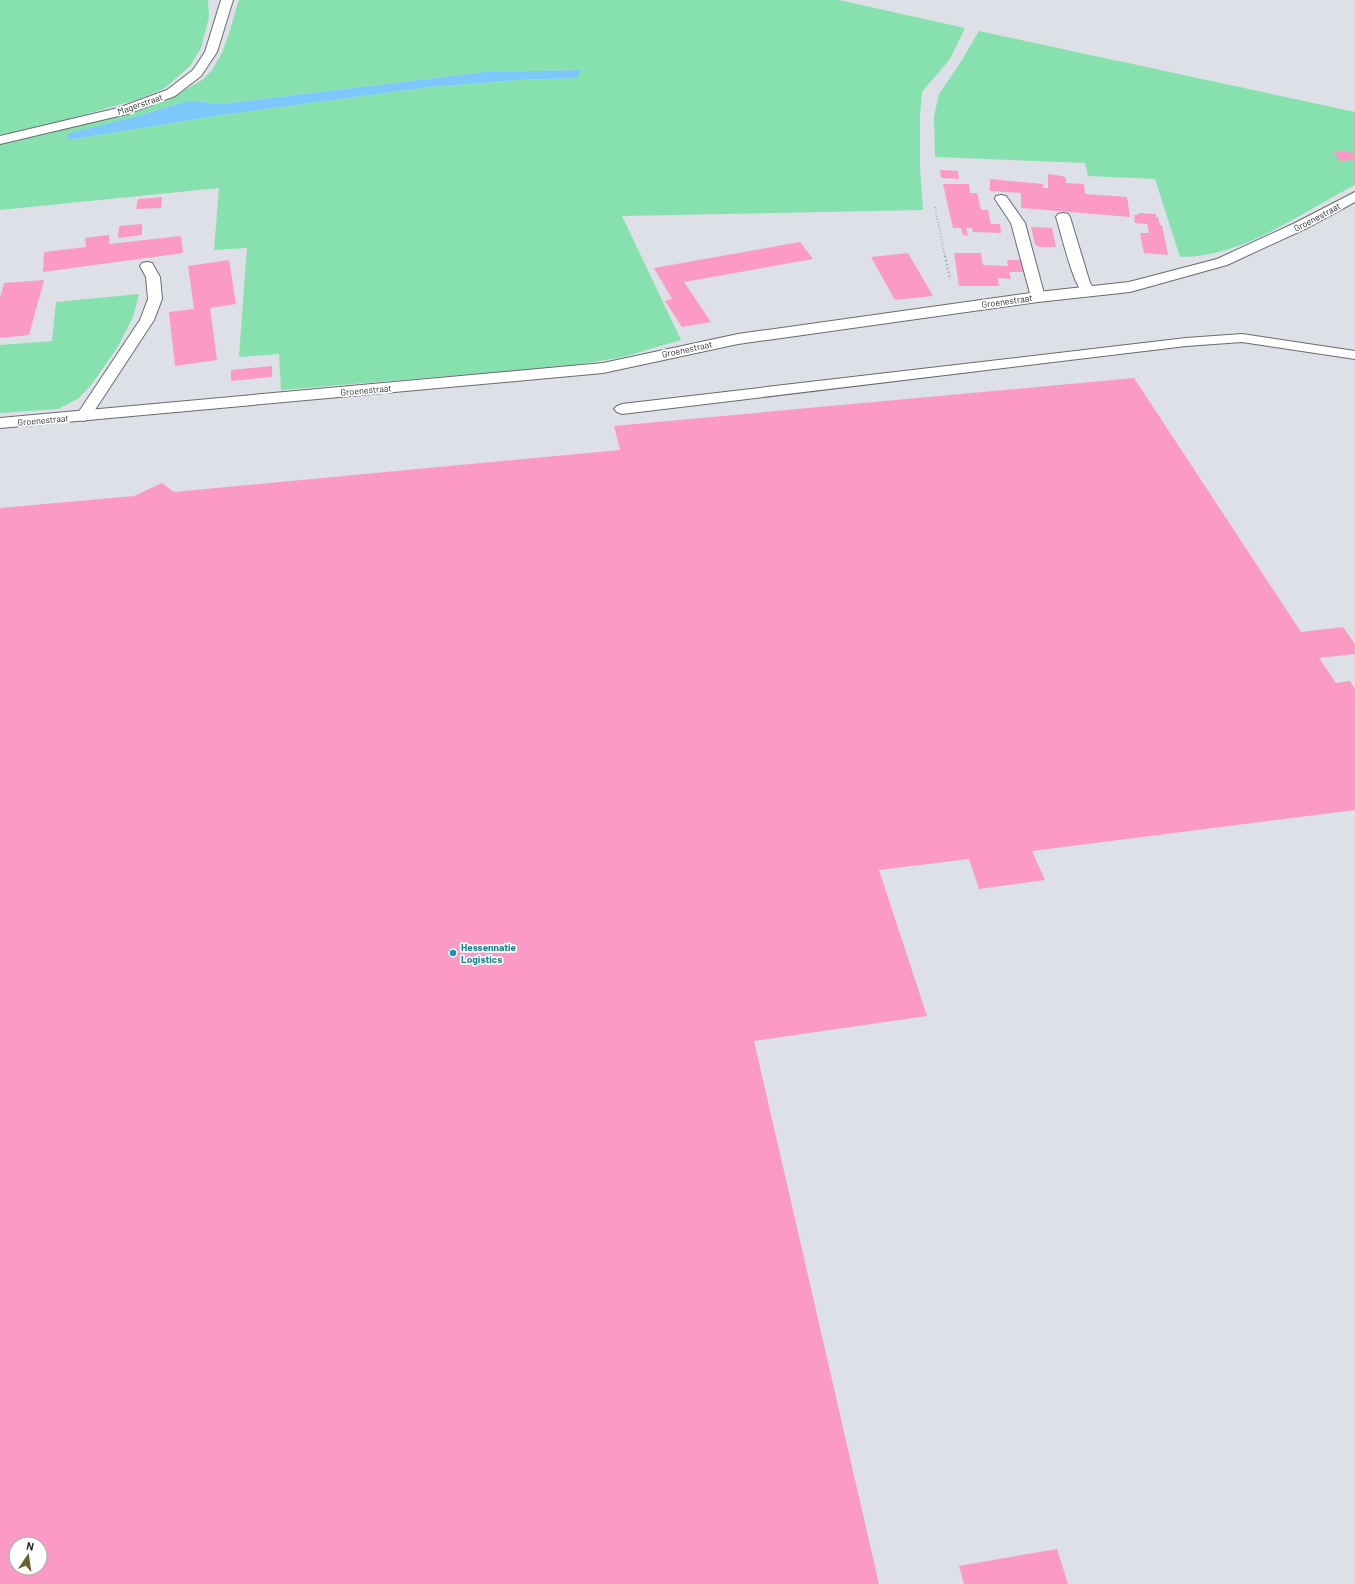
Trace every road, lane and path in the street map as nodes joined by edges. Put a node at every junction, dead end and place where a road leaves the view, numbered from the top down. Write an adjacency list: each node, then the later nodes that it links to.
1 (227, 0): 2 (street, Magerstraat)
2 (0, 140)
3 (1355, 196): 8 (street, Groenestraat)
4 (1001, 199): 9 (lane)
5 (935, 207): 10 (path)
6 (1063, 217): 8 (lane)
7 (147, 266): 13 (lane)
8 (1089, 291): 9 (street, Groenestraat)
9 (1038, 297): 10 (street, Groenestraat)
10 (958, 308): 13 (street, Groenestraat)
11 (1355, 355): 12 (lane)
12 (622, 409)
13 (84, 416): 14 (street, Groenestraat)
14 (0, 423)

